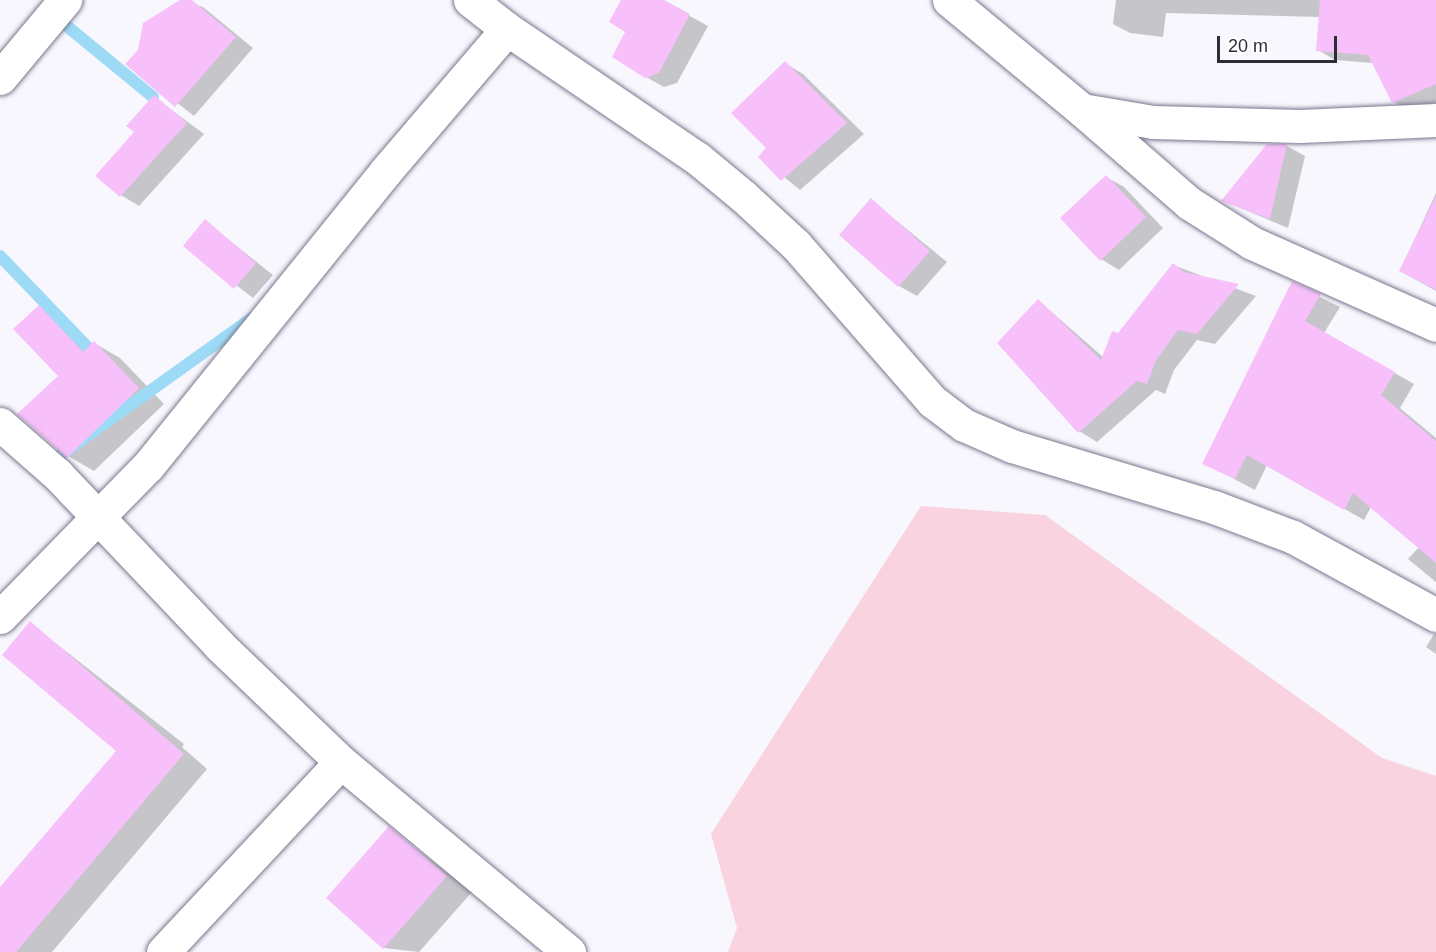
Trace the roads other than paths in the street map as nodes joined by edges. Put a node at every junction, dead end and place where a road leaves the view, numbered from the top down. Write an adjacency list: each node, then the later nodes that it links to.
1 (65, 0): 5 (street)
2 (470, 0): 4 (street)
3 (968, 7): 6 (street)
4 (507, 29): 10 (street); 11 (street)
5 (0, 78)
6 (1082, 110): 7 (street); 8 (street)
7 (1436, 120)
8 (1436, 325)
9 (0, 424): 10 (street)
10 (100, 517): 12 (street); 13 (street)
11 (1436, 615)
12 (0, 617)
13 (341, 762): 14 (street); 15 (street)
14 (164, 952)
15 (569, 952)

